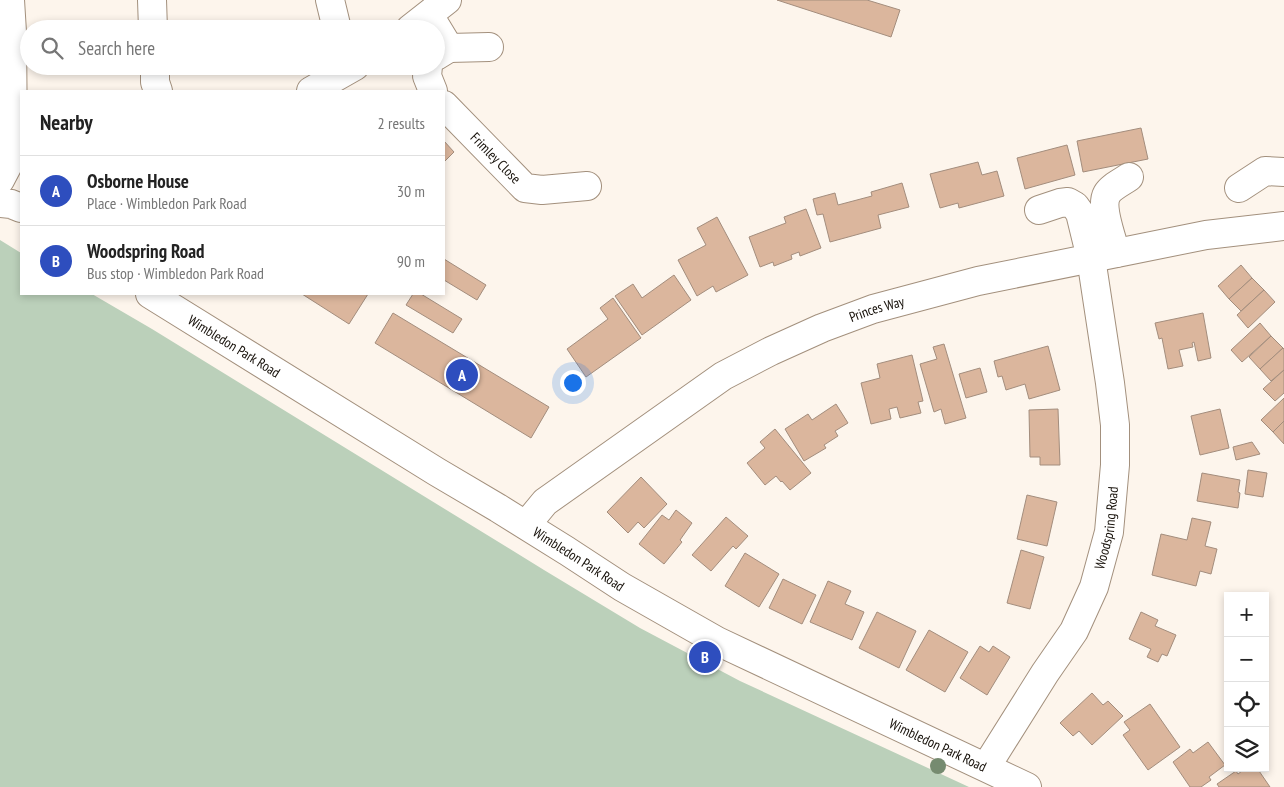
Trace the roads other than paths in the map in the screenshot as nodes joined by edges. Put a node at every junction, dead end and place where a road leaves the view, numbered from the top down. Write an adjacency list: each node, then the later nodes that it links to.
1 (10, 0): 17 (street)
2 (152, 0): 4 (street)
3 (330, 0): 5 (street)
4 (153, 20)
5 (335, 20)
6 (489, 47): 7 (street)
7 (445, 52)
8 (156, 75): 11 (street)
9 (338, 75): 12 (street)
10 (426, 75): 13 (street)
11 (158, 90)
12 (313, 90)
13 (433, 90)
14 (445, 106): 18 (street, Frimley Close)
15 (1284, 172): 19 (street)
16 (1129, 177): 24 (street)
17 (0, 180)
18 (587, 186)
19 (1239, 188)
20 (0, 203): 21 (street)
21 (20, 208)
22 (1039, 210): 24 (street)
23 (1284, 226): 24 (street, Princes Way)
24 (1104, 255): 26 (street, Princes Way); 27 (street, Woodspring Road)
25 (152, 295): 26 (street, Wimbledon Park Road)
26 (526, 525): 27 (street, Wimbledon Park Road)
27 (986, 767): 28 (street, Wimbledon Park Road)
28 (1027, 787)

